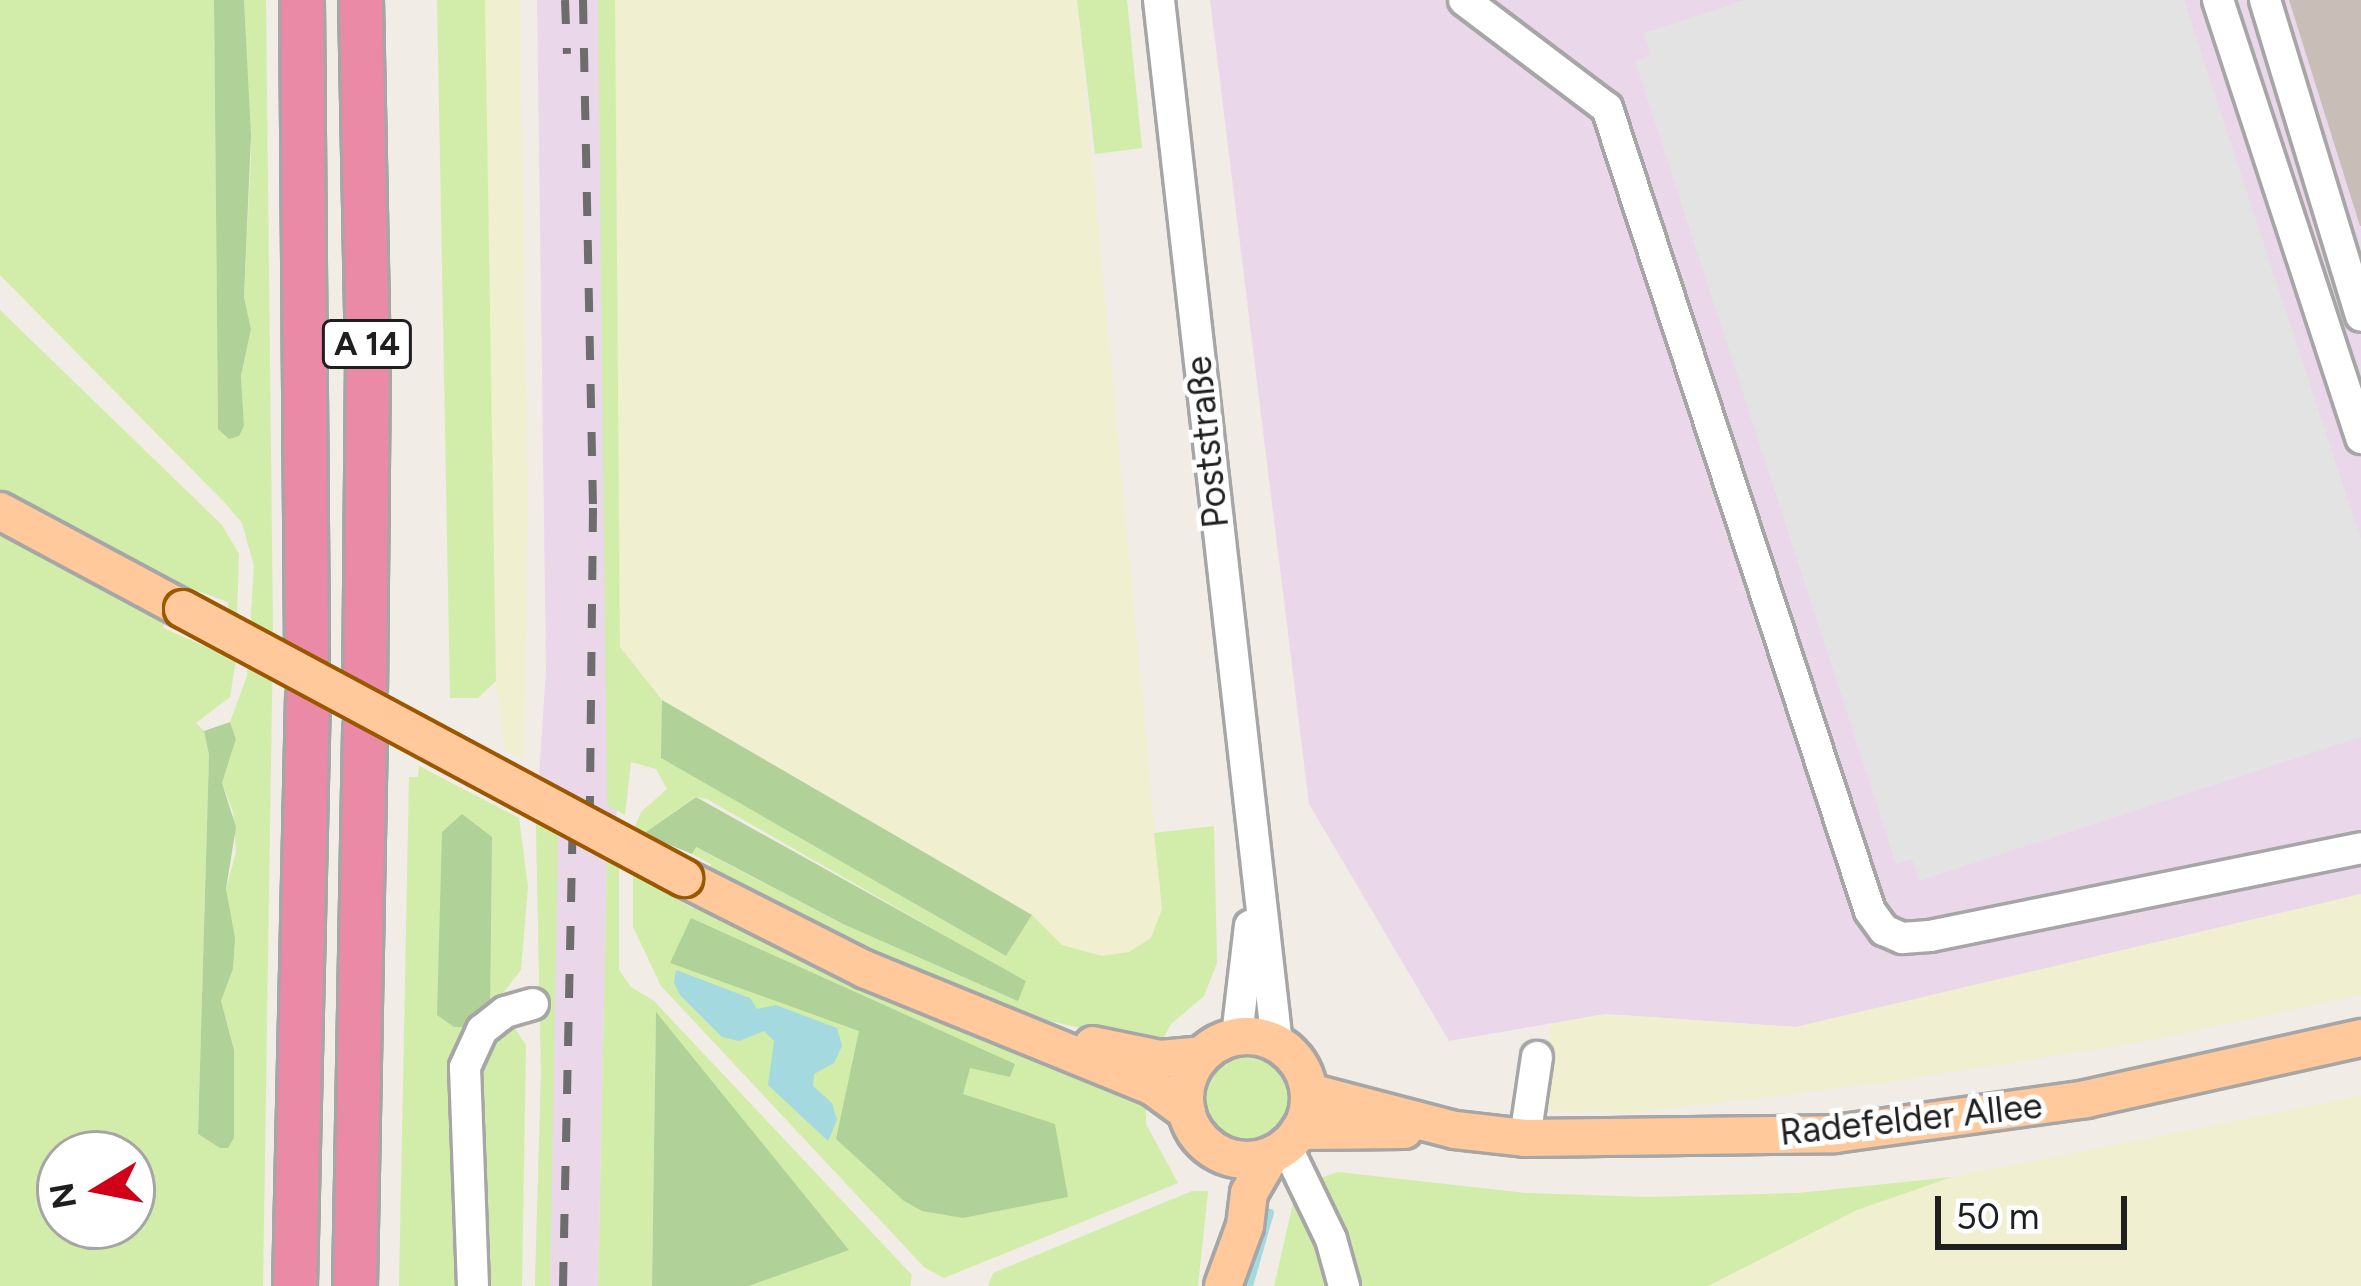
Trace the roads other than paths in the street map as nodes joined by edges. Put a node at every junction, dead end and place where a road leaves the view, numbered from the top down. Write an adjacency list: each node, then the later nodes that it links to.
1 (302, 0): 25 (highway, A 14)
2 (361, 0): 26 (highway, A 14)
3 (1159, 0): 11 (street, Poststraße)
4 (1463, 0): 10 (street)
5 (2218, 0): 8 (street)
6 (2265, 0): 7 (street)
7 (2361, 316)
8 (2361, 438)
9 (0, 511): 13 (main road, bridge)
10 (2361, 848)
11 (1255, 885): 14 (street, Poststraße); 16 (street, Poststraße)
12 (533, 1004): 27 (street)
13 (1017, 1030): 17 (main road); 20 (main road)
14 (1237, 1036): 16 (main road); 17 (main road)
15 (2361, 1038): 22 (main road, Radefelder Allee)
16 (1277, 1043): 19 (main road)
17 (1202, 1055): 20 (main road)
18 (1537, 1057): 22 (street)
19 (1309, 1092): 21 (main road); 23 (main road)
20 (1186, 1112): 24 (main road)
21 (1455, 1130): 22 (main road, Radefelder Allee); 23 (main road)
22 (1525, 1138)
23 (1285, 1144): 24 (main road); 29 (main road); 30 (street)
24 (1225, 1156): 28 (main road)
25 (295, 1286)
26 (355, 1286)
27 (472, 1286)
28 (1209, 1286)
29 (1223, 1286)
30 (1344, 1286)

